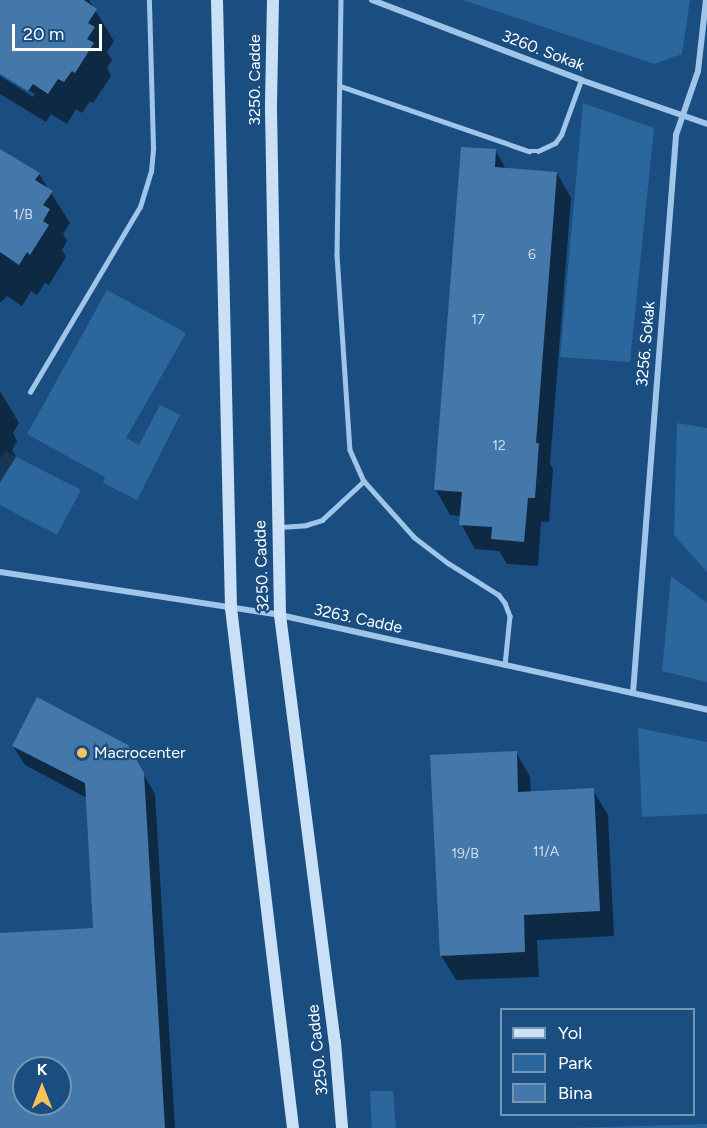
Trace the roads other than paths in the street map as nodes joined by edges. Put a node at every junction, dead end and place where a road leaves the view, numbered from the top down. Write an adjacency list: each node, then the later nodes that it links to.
1 (149, 0): 11 (lane)
2 (217, 0): 15 (street, 3250. Cadde)
3 (273, 0): 13 (street, 3250. Cadde)
4 (341, 0): 8 (lane)
5 (372, 0): 7 (street, 3260. Sokak)
6 (706, 0): 9 (street, 3256. Sokak)
7 (581, 81): 8 (lane); 9 (street, 3260. Sokak)
8 (340, 86): 12 (lane)
9 (682, 115): 10 (street, 3260. Sokak); 18 (street, 3256. Sokak)
10 (707, 124)
11 (30, 392)
12 (364, 481): 13 (lane); 17 (lane)
13 (277, 527): 16 (street, 3250. Cadde)
14 (0, 572): 15 (street, 3263. Cadde)
15 (231, 608): 16 (street, 3263. Cadde); 20 (street, 3250. Cadde)
16 (280, 615): 17 (street, 3263. Cadde); 21 (street, 3250. Cadde)
17 (505, 665): 18 (street, 3263. Cadde)
18 (633, 693): 19 (street, 3263. Cadde)
19 (707, 710)
20 (293, 1128)
21 (342, 1128)

